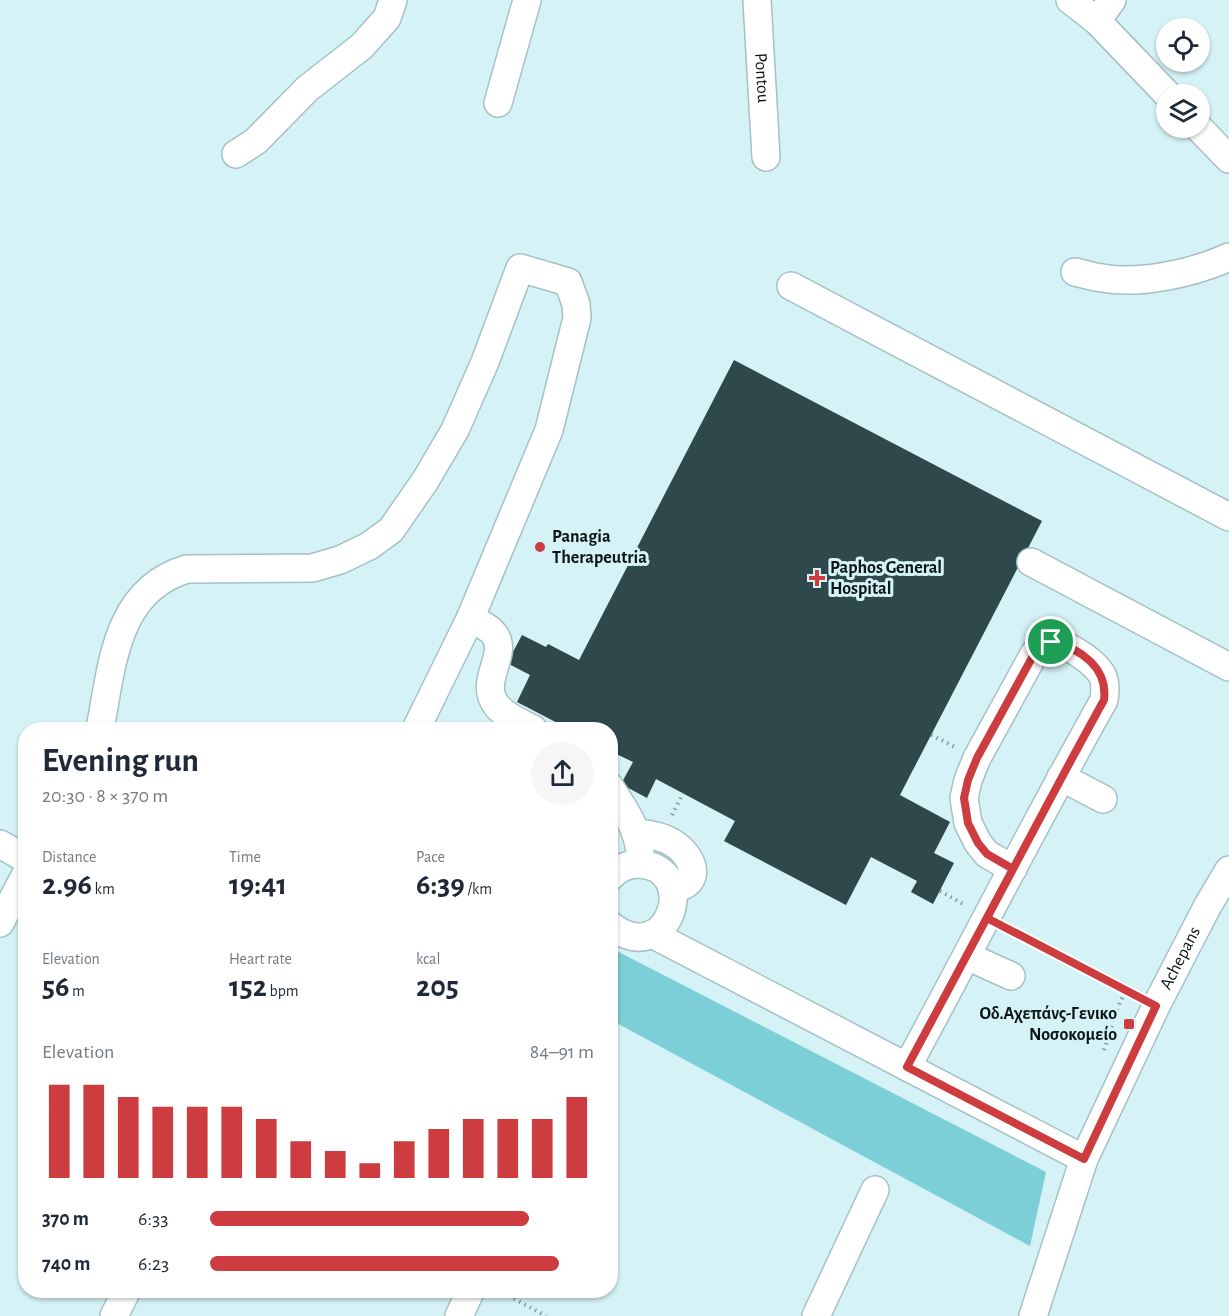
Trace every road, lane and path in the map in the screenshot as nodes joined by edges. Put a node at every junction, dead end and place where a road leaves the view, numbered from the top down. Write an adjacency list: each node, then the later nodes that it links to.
1 (393, 0): 9 (street)
2 (527, 0): 7 (street)
3 (757, 0): 10 (street, Pontou)
4 (1070, 0): 5 (street)
5 (1104, 10): 6 (street)
6 (1160, 84)
7 (498, 103)
8 (1209, 138): 11 (street)
9 (236, 154)
10 (766, 157)
11 (1229, 159)
12 (1229, 257): 13 (street)
13 (1075, 272)
14 (791, 286): 15 (street)
15 (1229, 517)
16 (1031, 562): 18 (street)
17 (470, 619): 19 (street); 20 (street); 21 (street)
18 (1229, 667)
19 (101, 722)
20 (419, 722)
21 (521, 722)
22 (1061, 777): 23 (street); 29 (street); 29 (street)
23 (1103, 799)
24 (618, 801): 25 (street)
25 (637, 833): 28 (street); 33 (street)
26 (0, 844): 27 (street)
27 (18, 854)
28 (643, 864): 31 (street); 33 (street)
29 (1013, 869): 35 (street)
30 (1229, 870): 41 (street, Achepans)
31 (618, 871)
32 (18, 889): 36 (street)
33 (672, 889): 38 (street)
34 (940, 891): 35 (path)
35 (987, 918): 39 (street); 41 (path)
36 (0, 923)
37 (618, 931): 38 (street)
38 (652, 934): 42 (street)
39 (967, 956): 40 (street); 42 (street)
40 (1011, 976)
41 (1156, 1006): 43 (street, Achepans)
42 (907, 1067): 43 (street)
43 (1084, 1159): 52 (street, Achepans)
44 (875, 1190): 51 (street)
45 (123, 1298): 48 (street)
46 (467, 1298): 49 (street)
47 (513, 1298): 50 (path)
48 (114, 1316)
49 (459, 1316)
50 (546, 1316)
51 (816, 1316)
52 (1033, 1316)

